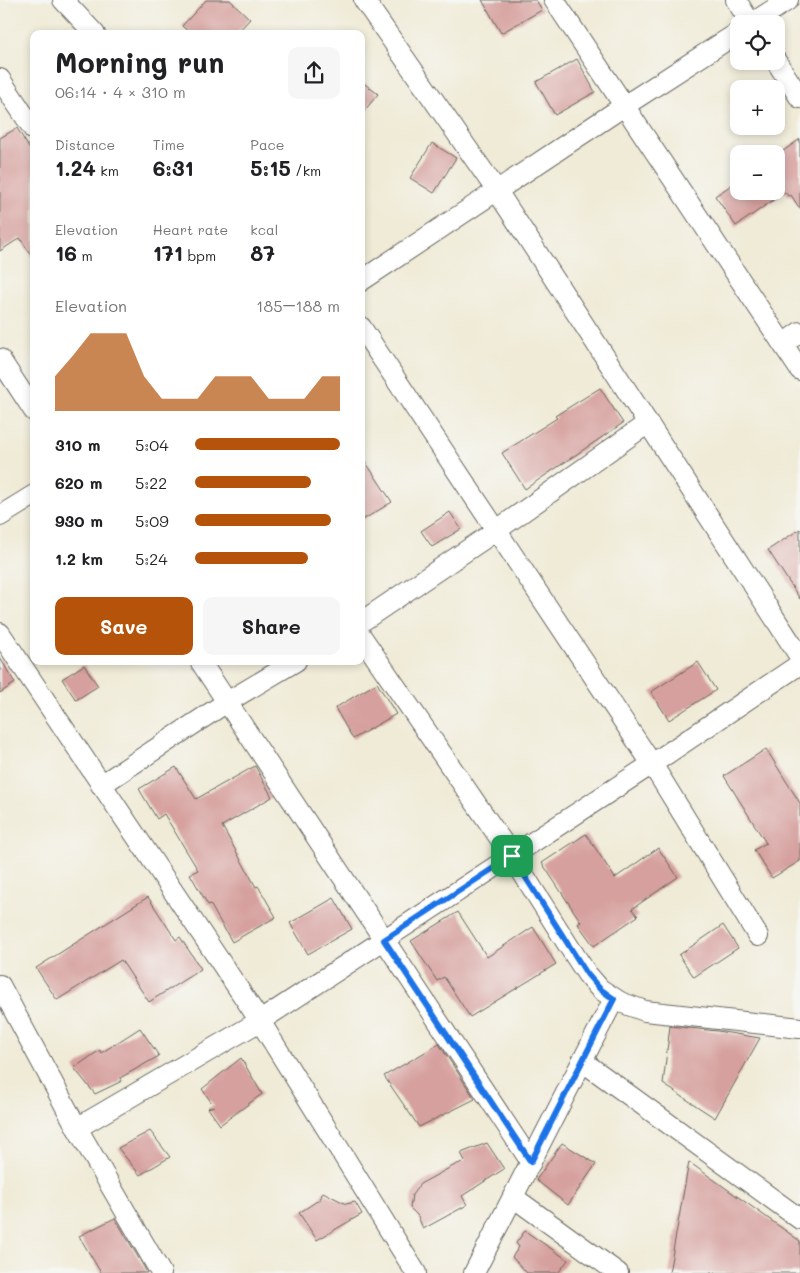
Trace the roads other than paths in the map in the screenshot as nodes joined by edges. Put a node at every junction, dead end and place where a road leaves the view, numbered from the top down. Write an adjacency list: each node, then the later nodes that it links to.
1 (62, 0): 8 (street)
2 (364, 0): 15 (street)
3 (554, 0): 13 (street)
4 (736, 0): 6 (street)
5 (788, 0): 7 (street)
6 (745, 15)
7 (765, 15)
8 (91, 30)
9 (730, 38): 13 (street)
10 (782, 70): 12 (street)
11 (0, 80): 14 (street)
12 (800, 98)
13 (624, 106): 15 (street); 19 (street)
14 (30, 124)
15 (496, 191): 16 (street); 23 (street)
16 (365, 278)
17 (800, 332): 19 (street)
18 (365, 333): 26 (street)
19 (782, 344): 21 (street)
20 (0, 359): 22 (street)
21 (800, 370)
22 (30, 405)
23 (648, 424): 26 (street); 30 (street)
24 (30, 497): 25 (street)
25 (0, 516)
26 (498, 530): 27 (street); 35 (street)
27 (365, 619)
28 (0, 633): 36 (street)
29 (365, 642): 37 (street)
30 (800, 657)
31 (800, 664): 35 (street)
32 (203, 665): 34 (street)
33 (289, 665): 34 (street)
34 (227, 702): 36 (street); 39 (street)
35 (652, 764): 37 (street); 38 (street)
36 (101, 785): 42 (street)
37 (512, 856): 39 (street); 41 (street)
38 (758, 936)
39 (384, 940): 42 (street); 46 (street)
40 (0, 985): 45 (street)
41 (614, 999): 43 (street); 44 (street)
42 (260, 1021): 45 (street); 50 (street)
43 (800, 1028)
44 (582, 1061): 46 (street); 48 (street)
45 (77, 1128): 49 (street)
46 (531, 1162): 47 (street)
47 (513, 1197): 51 (street); 52 (street)
48 (800, 1219)
49 (161, 1273)
50 (416, 1273)
51 (474, 1273)
52 (618, 1273)

